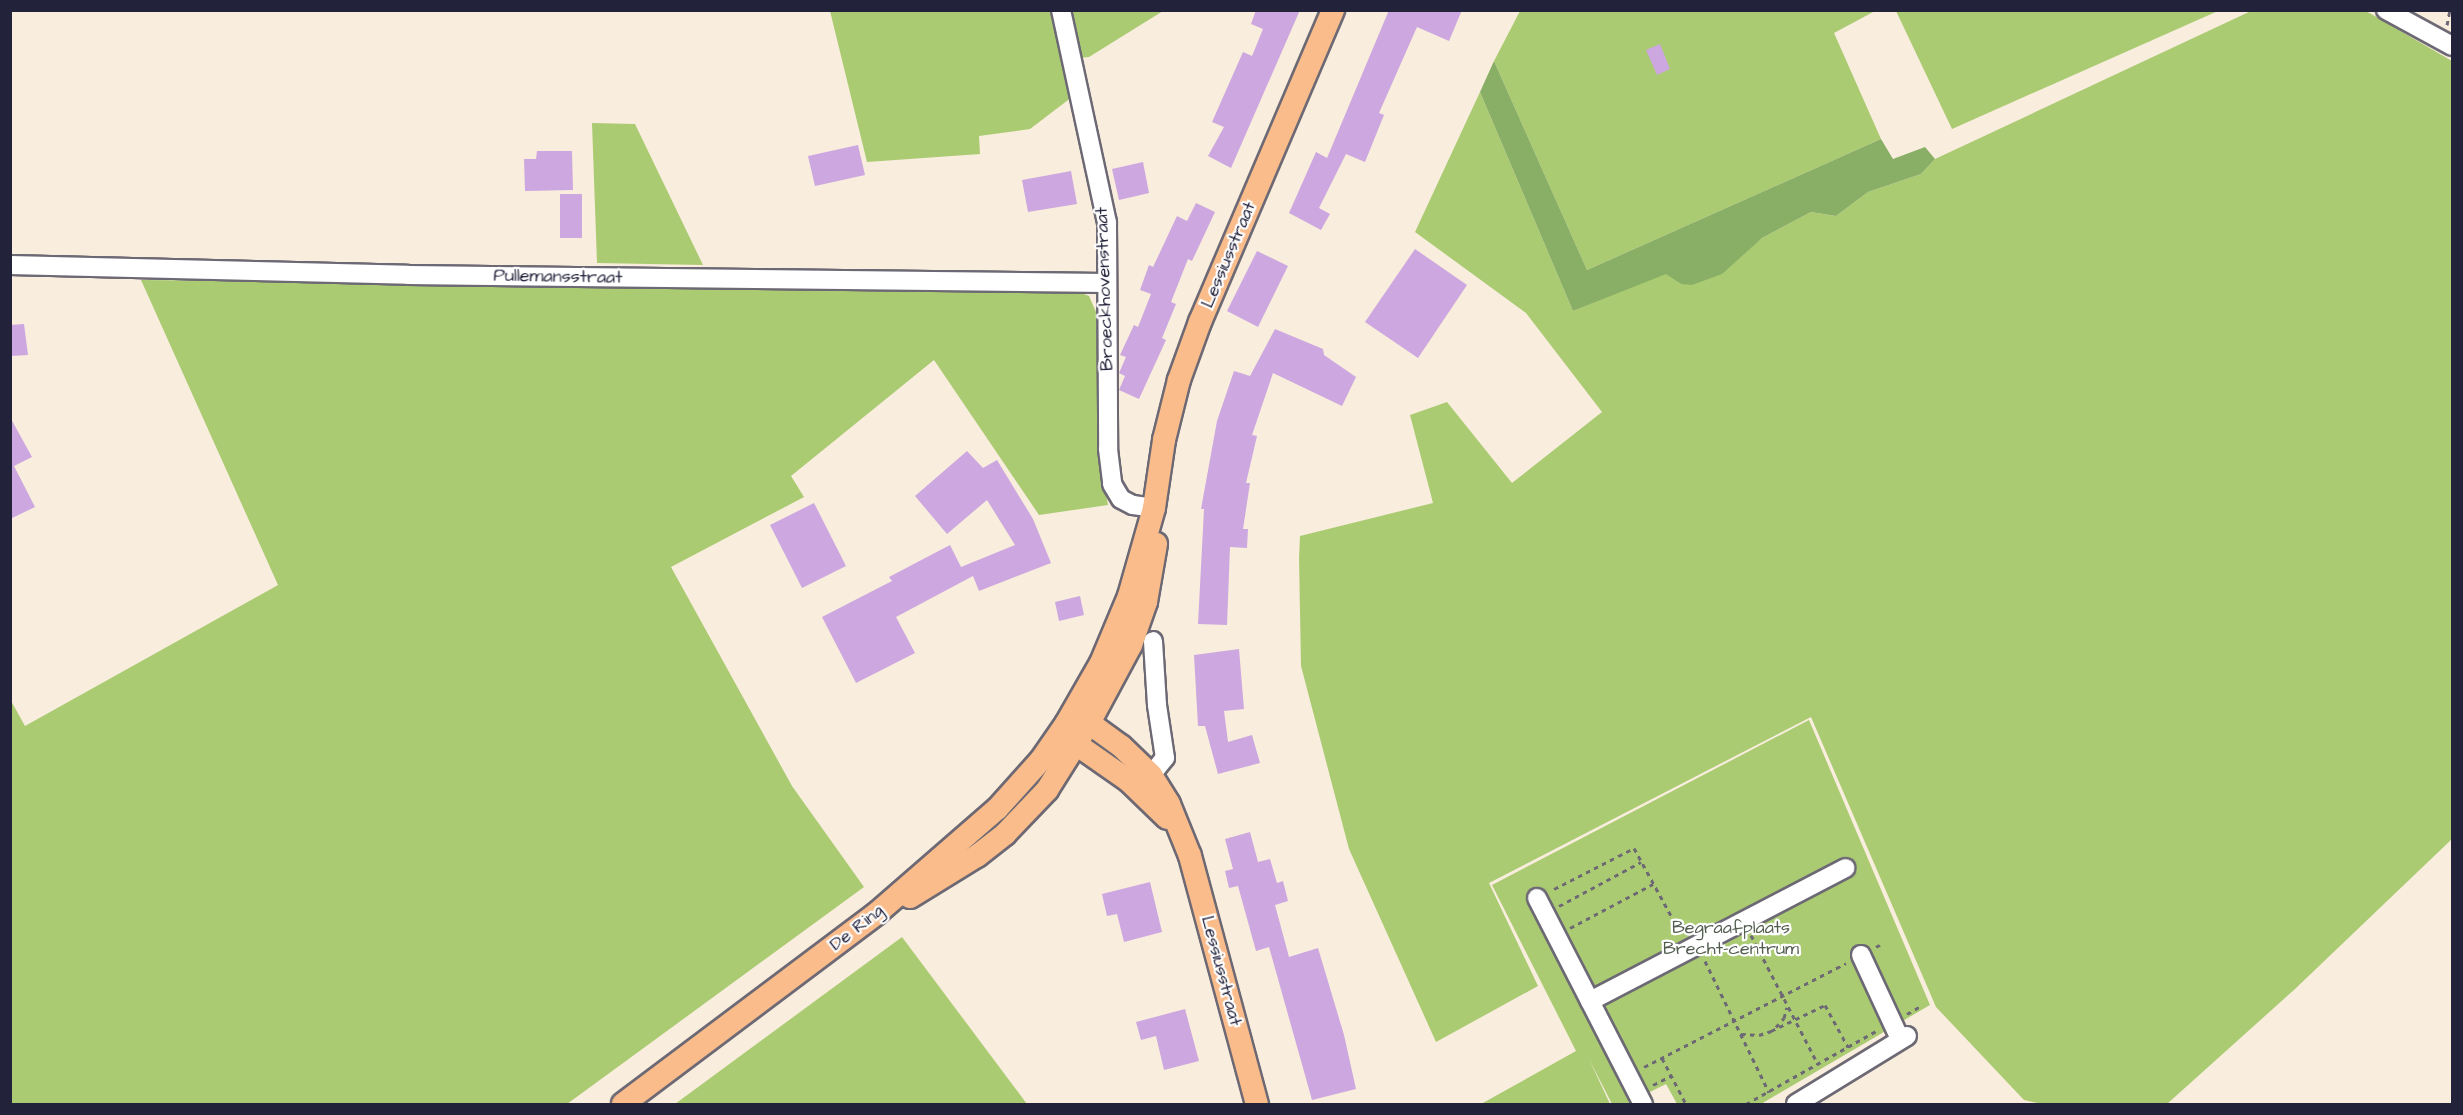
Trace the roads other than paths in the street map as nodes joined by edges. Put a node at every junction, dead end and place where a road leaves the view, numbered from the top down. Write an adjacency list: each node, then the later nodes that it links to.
1 (1061, 10): 6 (street, Broeckhovenstraat)
2 (1333, 10): 7 (main road, Lessiusstraat)
3 (2386, 10): 4 (street)
4 (2452, 46)
5 (10, 266): 6 (street, Pullemansstraat)
6 (1106, 283): 7 (street, Broeckhovenstraat)
7 (1154, 508): 9 (main road, Lessiusstraat); 10 (main road, Lessiusstraat)
8 (1153, 641): 12 (street)
9 (1089, 723): 10 (main road); 11 (main road); 12 (main road, Lessiusstraat)
10 (1066, 724): 11 (main road, Lessiusstraat); 16 (main road, De Ring)
11 (1076, 744): 13 (main road, Lessiusstraat); 16 (main road)
12 (1151, 774): 13 (main road, Lessiusstraat)
13 (1183, 838): 20 (main road, Lessiusstraat)
14 (1845, 868): 18 (street)
15 (1541, 906): 18 (street)
16 (876, 914): 19 (main road, De Ring)
17 (1861, 955): 22 (street)
18 (1590, 1000): 21 (street)
19 (623, 1104)
20 (1257, 1104)
21 (1643, 1104)
22 (1796, 1104)

